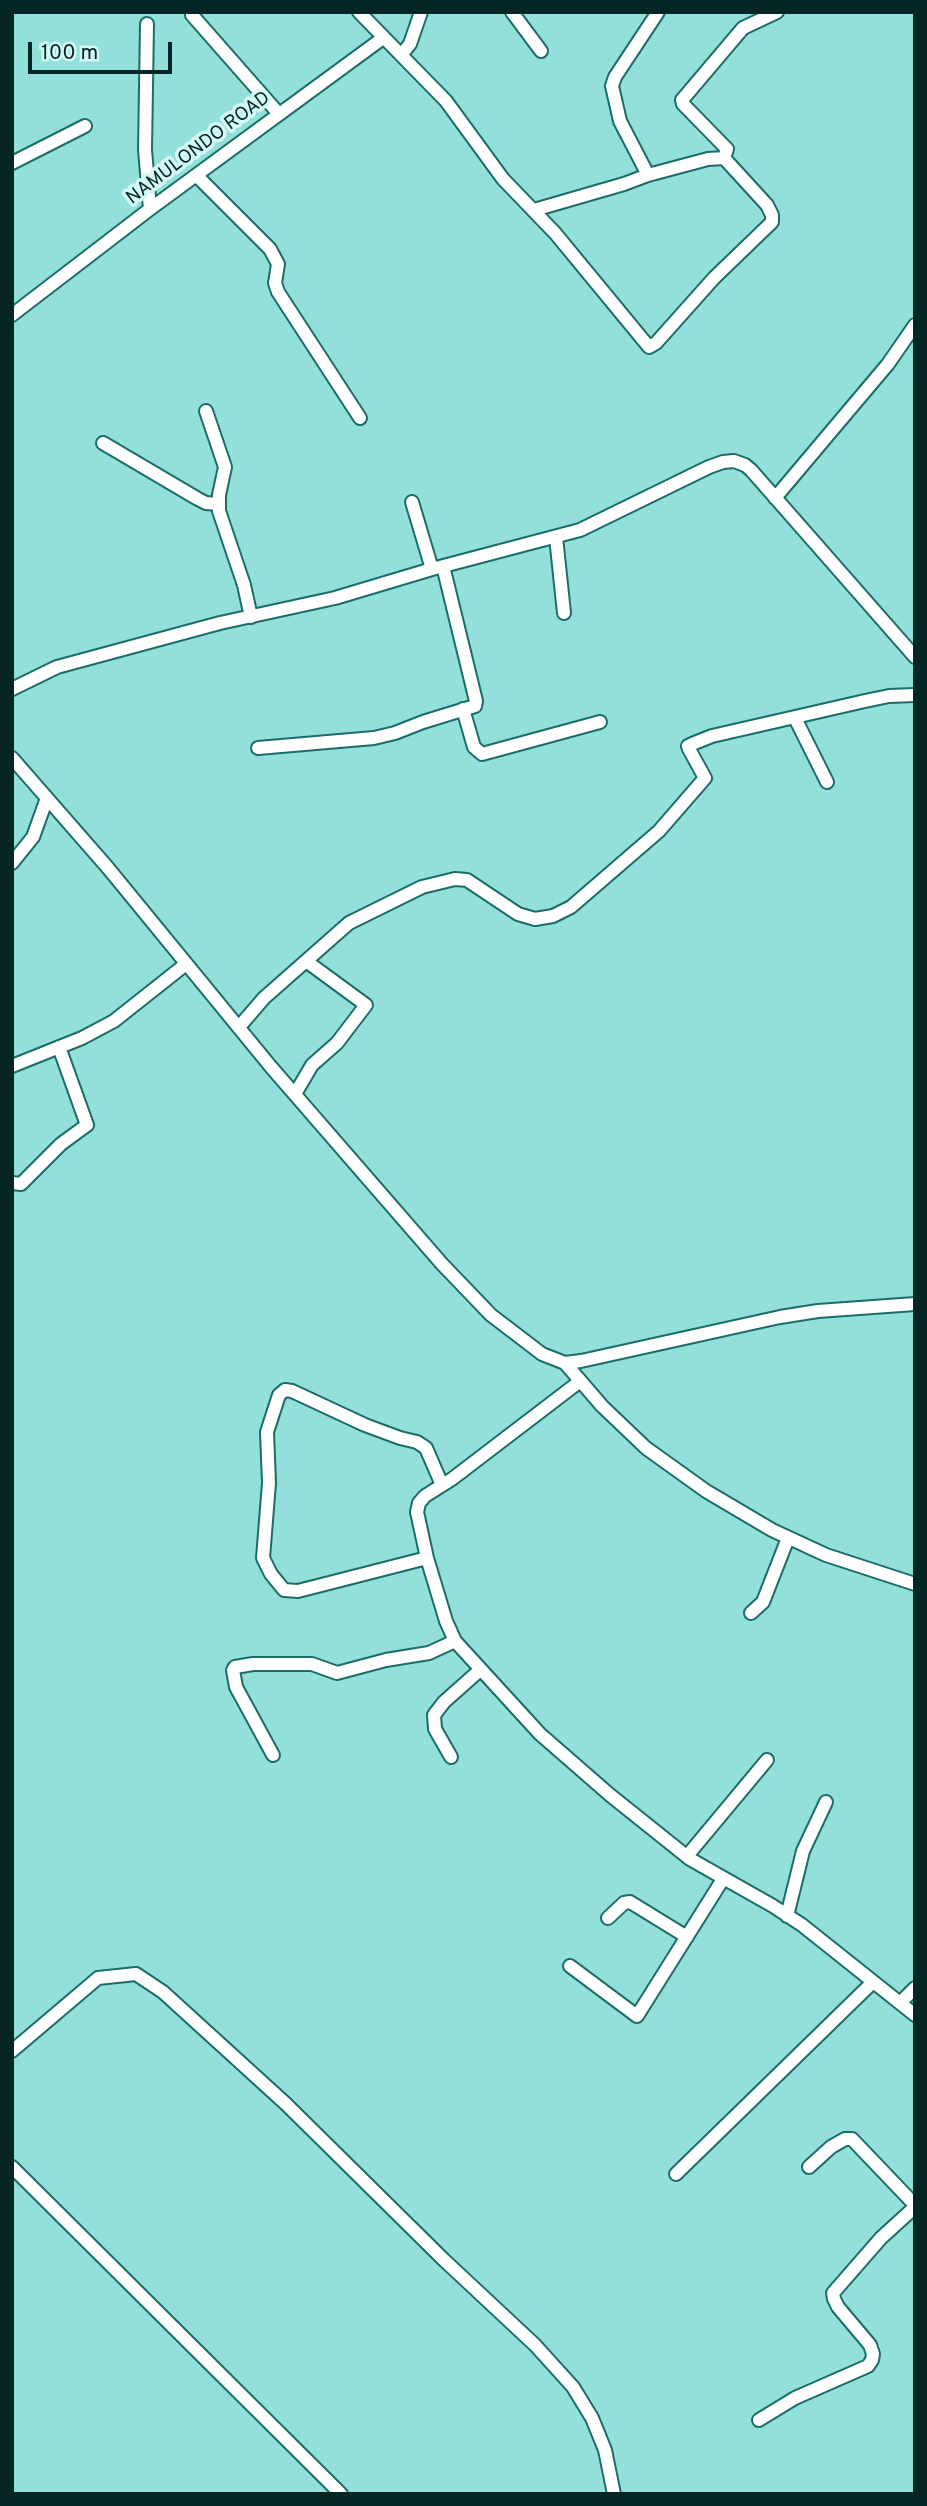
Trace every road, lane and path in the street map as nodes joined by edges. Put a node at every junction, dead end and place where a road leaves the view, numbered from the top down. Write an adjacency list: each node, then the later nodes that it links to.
1 (421, 12): 10 (street)
2 (512, 12): 9 (street)
3 (659, 12): 15 (street)
4 (777, 12): 13 (street)
5 (361, 13): 8 (street)
6 (192, 15): 11 (street)
7 (147, 24): 17 (street)
8 (383, 38): 10 (street); 11 (street, NAMULONDO ROAD)
9 (541, 51)
10 (401, 55): 18 (street)
11 (279, 114): 16 (street, NAMULONDO ROAD)
12 (85, 126): 14 (street)
13 (724, 158): 15 (street); 18 (street)
14 (12, 163)
15 (648, 175): 18 (street)
16 (197, 176): 17 (street, NAMULONDO ROAD); 22 (street)
17 (150, 209): 19 (street, NAMULONDO ROAD)
18 (534, 210)
19 (12, 315)
20 (915, 325): 24 (street)
21 (206, 411): 26 (street)
22 (360, 418)
23 (103, 443): 26 (street)
24 (775, 498): 27 (street); 31 (street)
25 (412, 502): 28 (street)
26 (218, 504): 30 (street)
27 (556, 537): 28 (street); 29 (street)
28 (437, 567): 30 (street); 34 (street)
29 (564, 613)
30 (251, 617): 32 (street)
31 (915, 657)
32 (12, 689)
33 (915, 695): 35 (street)
34 (463, 709): 36 (street); 37 (street)
35 (795, 718): 39 (street); 42 (street)
36 (600, 722)
37 (258, 748)
38 (12, 758): 40 (street)
39 (827, 782)
40 (47, 798): 41 (street); 43 (street)
41 (12, 863)
42 (306, 961): 44 (street); 47 (street)
43 (186, 964): 44 (street); 45 (street)
44 (239, 1027): 47 (street)
45 (59, 1048): 46 (street); 48 (street)
46 (12, 1066)
47 (295, 1094): 50 (street)
48 (12, 1183)
49 (915, 1304): 50 (street)
50 (565, 1363): 51 (street)
51 (579, 1382): 52 (street); 53 (street)
52 (442, 1485): 54 (street); 54 (street)
53 (788, 1538): 55 (street); 56 (street)
54 (427, 1558): 57 (street)
55 (915, 1584)
56 (751, 1613)
57 (455, 1641): 58 (street); 59 (street)
58 (480, 1670): 60 (street); 63 (street)
59 (273, 1755)
60 (451, 1757)
61 (767, 1760): 63 (street)
62 (826, 1802): 65 (street)
63 (687, 1856): 64 (street)
64 (723, 1879): 65 (street); 67 (street)
65 (787, 1916): 69 (street)
66 (608, 1919): 67 (street)
67 (687, 1937): 68 (street)
68 (570, 1966)
69 (873, 1982): 71 (street); 76 (street)
70 (915, 1988): 71 (street)
71 (900, 2003): 72 (street)
72 (915, 2015)
73 (12, 2051): 80 (street)
74 (12, 2167): 79 (street)
75 (809, 2167): 77 (street)
76 (676, 2174)
77 (915, 2206): 78 (street)
78 (759, 2420)
79 (341, 2494)
80 (614, 2494)

